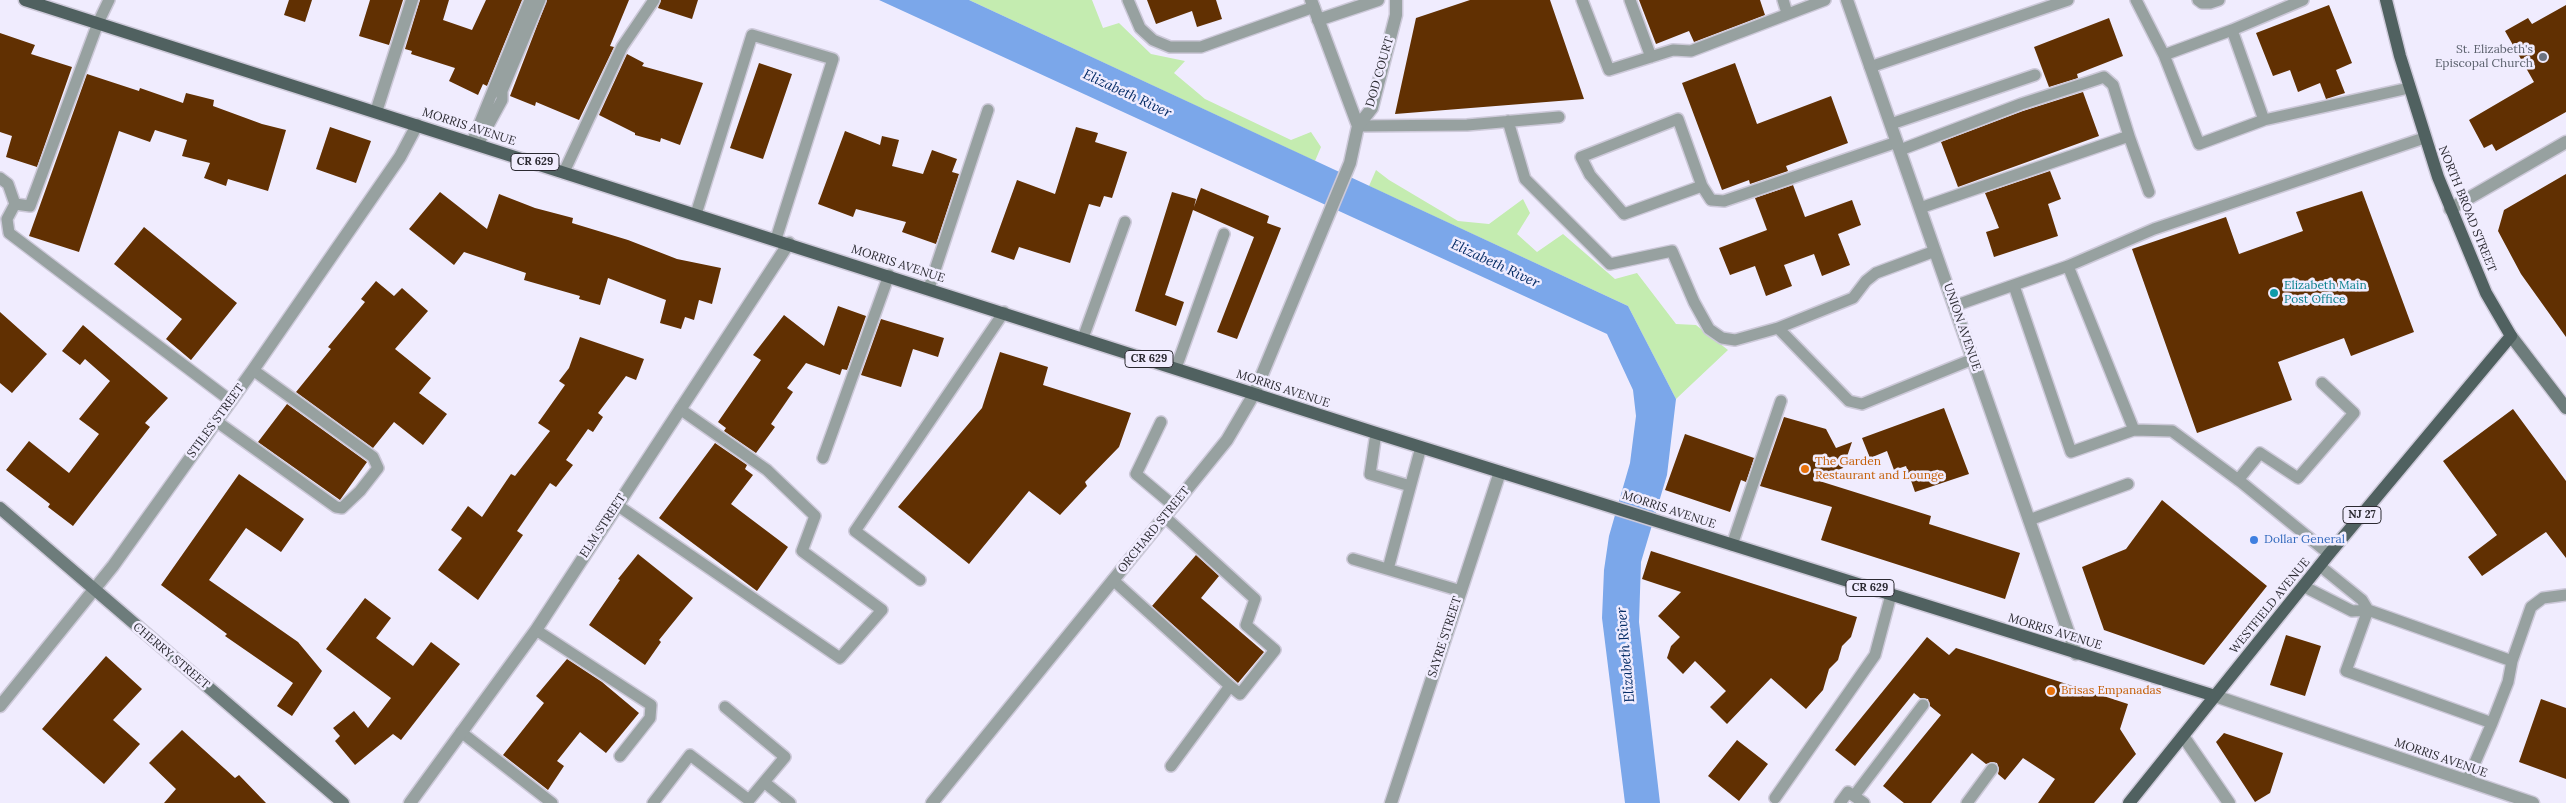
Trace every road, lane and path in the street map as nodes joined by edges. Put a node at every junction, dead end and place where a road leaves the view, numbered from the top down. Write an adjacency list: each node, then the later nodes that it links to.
1 (28, 0): 24 (main road, MORRIS AVENUE / CR 629)
2 (109, 0): 24 (lane)
3 (412, 0): 32 (street)
4 (530, 0): 42 (lane)
5 (540, 0): 42 (lane)
6 (654, 0): 44 (lane)
7 (1128, 0): 21 (lane)
8 (1378, 0): 23 (street)
9 (1396, 0): 38 (street, DOD COURT)
10 (1582, 0): 27 (lane)
11 (1630, 0): 27 (lane)
12 (1783, 0): 22 (lane)
13 (1826, 0): 22 (lane)
14 (1847, 0): 28 (street, UNION AVENUE)
15 (2068, 0): 28 (lane)
16 (2136, 0): 26 (lane)
17 (2198, 0): 18 (lane)
18 (2219, 0)
19 (2303, 0): 25 (lane)
20 (2386, 0): 30 (main road, NORTH BROAD STREET)
21 (1312, 4): 23 (street)
22 (1787, 13): 27 (lane)
23 (1318, 20): 38 (street)
24 (98, 23): 32 (main road, MORRIS AVENUE / CR 629); 48 (lane)
25 (2232, 30): 26 (lane); 34 (lane)
26 (2164, 55): 34 (lane)
27 (1651, 57)
28 (1870, 67): 36 (street, UNION AVENUE)
29 (2034, 75): 36 (lane)
30 (2409, 88): 34 (lane); 40 (main road, NORTH BROAD STREET)
31 (988, 110): 60 (lane)
32 (376, 112): 37 (main road, MORRIS AVENUE / CR 629)
33 (1559, 116): 35 (lane)
34 (2264, 120)
35 (1508, 121): 38 (lane); 63 (lane)
36 (1891, 124): 43 (street, UNION AVENUE)
37 (417, 125): 42 (main road, MORRIS AVENUE / CR 629); 68 (street, STILES STREET)
38 (1358, 126): 70 (street, ORCHARD STREET)
39 (2129, 136): 43 (lane); 47 (lane); 49 (lane)
40 (2424, 138): 50 (main road, NORTH BROAD STREET); 57 (lane)
41 (2566, 142): 50 (street)
42 (475, 143): 44 (main road, MORRIS AVENUE / CR 629)
43 (1898, 146): 46 (lane); 49 (street, UNION AVENUE)
44 (564, 172): 52 (main road, MORRIS AVENUE / CR 629)
45 (0, 178): 48 (lane)
46 (1702, 186): 46 (lane)
47 (2149, 192)
48 (15, 204): 51 (lane)
49 (1920, 208): 56 (street, UNION AVENUE)
50 (2450, 209): 64 (main road, NORTH BROAD STREET)
51 (4, 214): 71 (lane)
52 (696, 214): 55 (main road, MORRIS AVENUE / CR 629); 55 (lane)
53 (1125, 222): 65 (lane)
54 (1224, 234): 67 (lane)
55 (782, 241): 58 (main road, MORRIS AVENUE / CR 629); 74 (street, ELM STREET)
56 (1935, 251): 61 (street, UNION AVENUE); 63 (lane)
57 (2068, 266): 59 (lane); 77 (lane)
58 (889, 275): 60 (main road, MORRIS AVENUE / CR 629); 80 (lane)
59 (2014, 286): 61 (lane); 77 (lane)
60 (929, 288): 62 (main road, MORRIS AVENUE / CR 629)
61 (1954, 306): 66 (street, UNION AVENUE)
62 (1004, 312): 65 (main road, MORRIS AVENUE / CR 629); 95 (lane)
63 (1778, 328): 66 (lane)
64 (2511, 336): 73 (street, NORTH BROAD STREET); 91 (main road, WESTFIELD AVENUE / NJ 27)
65 (1083, 338): 67 (main road, MORRIS AVENUE / CR 629)
66 (1973, 359): 89 (street, UNION AVENUE)
67 (1176, 368): 70 (main road, MORRIS AVENUE / CR 629)
68 (252, 370): 71 (street, STILES STREET); 75 (lane)
69 (2322, 383): 82 (lane)
70 (1254, 394): 78 (main road, MORRIS AVENUE / CR 629); 86 (street, ORCHARD STREET)
71 (231, 401): 75 (street, STILES STREET)
72 (1781, 401): 90 (lane)
73 (2566, 408)
74 (680, 409): 85 (street, ELM STREET); 85 (lane)
75 (216, 421): 98 (street, STILES STREET)
76 (1161, 422): 86 (lane)
77 (2134, 430): 82 (lane)
78 (1376, 433): 79 (main road, MORRIS AVENUE / CR 629); 84 (lane)
79 (1421, 447): 81 (main road, MORRIS AVENUE / CR 629); 84 (lane)
80 (823, 458)
81 (1500, 472): 90 (main road, MORRIS AVENUE / CR 629); 99 (street, SAYRE STREET)
82 (2238, 480): 91 (lane)
83 (2128, 484): 89 (lane)
84 (1410, 486): 94 (lane)
85 (617, 505): 103 (street, ELM STREET)
86 (1174, 506): 88 (street, ORCHARD STREET)
87 (0, 508): 98 (street, CHERRY STREET)
88 (1165, 517): 96 (street, ORCHARD STREET); 106 (lane)
89 (2029, 520): 104 (street, UNION AVENUE)
90 (1732, 545): 100 (main road, MORRIS AVENUE / CR 629)
91 (2329, 554): 93 (main road, WESTFIELD AVENUE / NJ 27)
92 (1353, 559): 94 (lane)
93 (2320, 566): 97 (main road, WESTFIELD AVENUE / NJ 27); 102 (lane)
94 (1388, 569): 99 (lane)
95 (920, 580)
96 (1113, 580): 106 (lane); 126 (street, ORCHARD STREET)
97 (2303, 586): 102 (lane); 107 (main road, WESTFIELD AVENUE / NJ 27)
98 (94, 590): 109 (street, STILES STREET); 121 (street, CHERRY STREET)
99 (1461, 591): 127 (street, SAYRE STREET)
100 (1891, 595): 104 (main road, MORRIS AVENUE / CR 629); 120 (lane)
101 (2566, 595): 105 (lane)
102 (2368, 610): 105 (lane); 111 (lane)
103 (536, 630): 112 (street, ELM STREET); 114 (lane)
104 (2076, 654): 107 (main road, MORRIS AVENUE / CR 629)
105 (2512, 660): 111 (lane)
106 (1230, 686): 115 (lane)
107 (2215, 696): 113 (main road, WESTFIELD AVENUE / NJ 27); 117 (street, MORRIS AVENUE)
108 (1923, 705): 119 (lane)
109 (0, 706)
110 (725, 707): 118 (lane)
111 (2492, 723): 117 (lane)
112 (460, 732): 122 (street, ELM STREET); 123 (lane)
113 (2184, 736): 131 (main road, WESTFIELD AVENUE / NJ 27); 132 (street)
114 (620, 756)
115 (1171, 766)
116 (1992, 770): 130 (lane)
117 (2467, 781): 133 (street, MORRIS AVENUE)
118 (764, 782): 124 (lane); 125 (lane)
119 (1854, 796): 128 (lane); 129 (lane)
120 (1775, 798)
121 (343, 803)
122 (410, 803)
123 (552, 803)
124 (653, 803)
125 (790, 803)
126 (932, 803)
127 (1391, 803)
128 (1840, 803)
129 (1864, 803)
130 (1967, 803)
131 (2129, 803)
132 (2229, 803)
133 (2532, 803)

